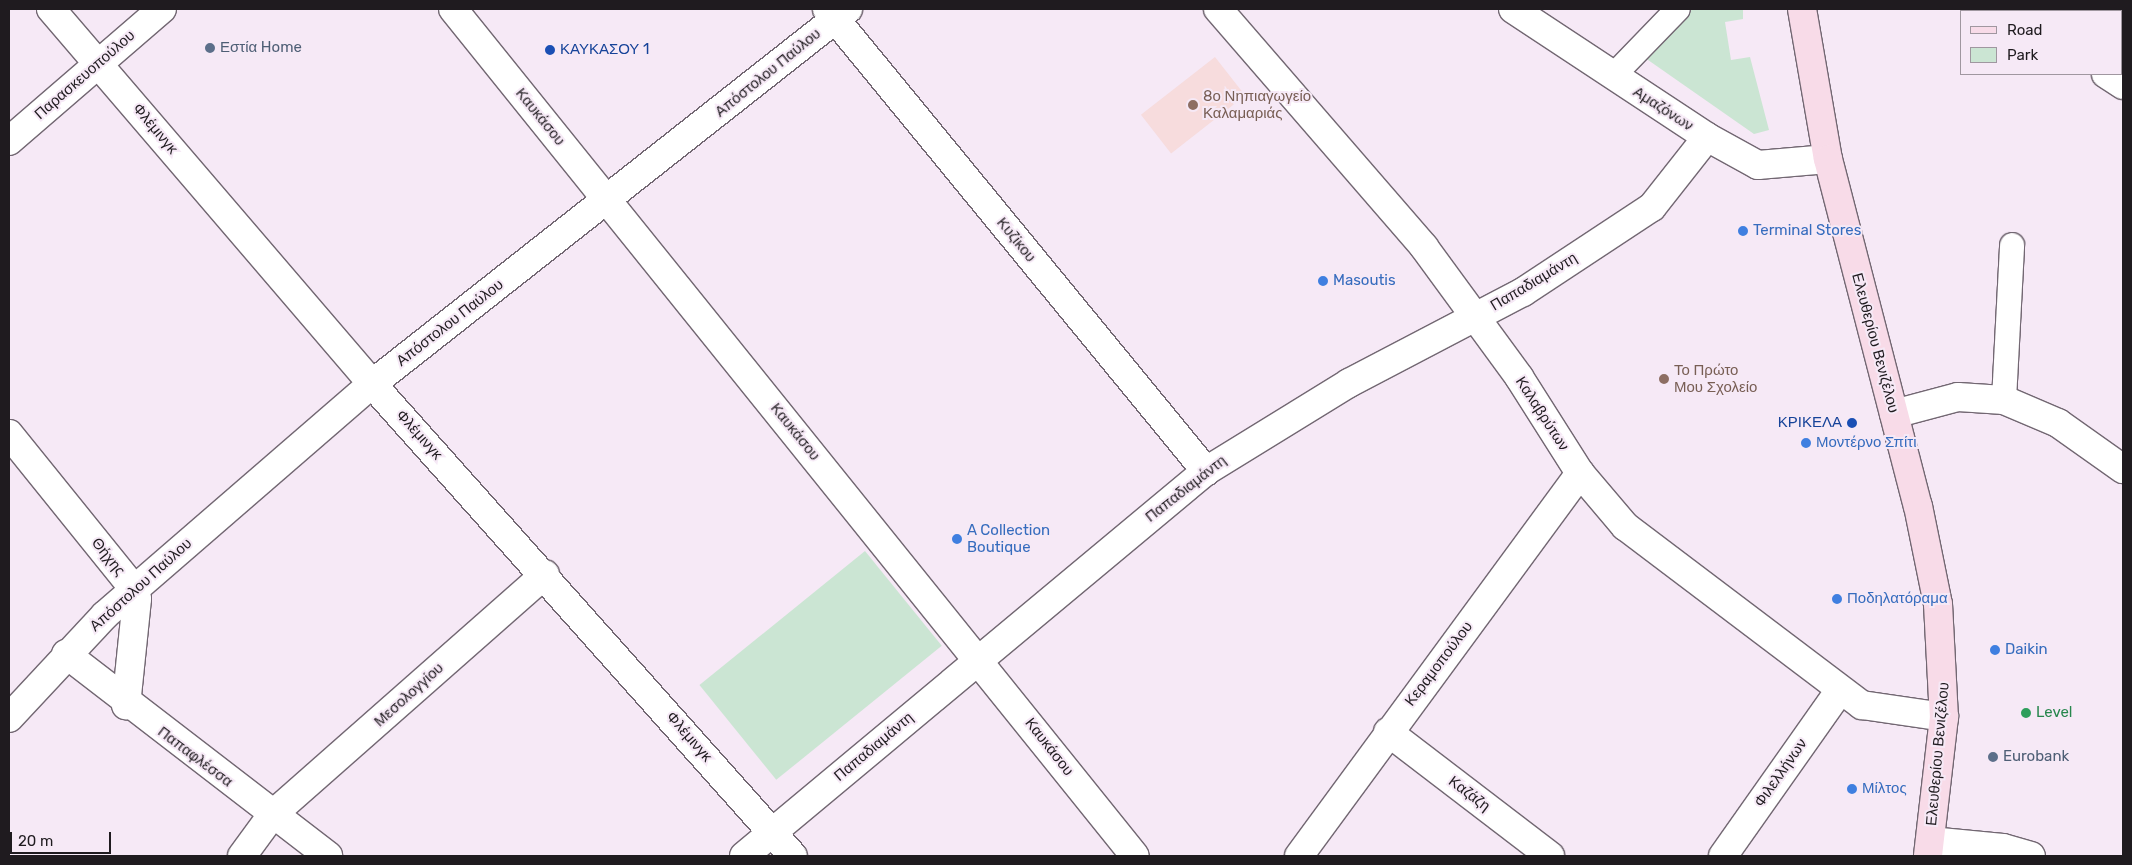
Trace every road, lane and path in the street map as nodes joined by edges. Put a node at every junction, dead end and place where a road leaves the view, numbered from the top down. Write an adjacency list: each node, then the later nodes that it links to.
1 (52, 9): 9 (street, Φλέμινγκ)
2 (162, 9): 9 (street, Παρασκευοπούλου)
3 (453, 9): 16 (street, Καυκάσου)
4 (1218, 9): 18 (street, Καλαβρύτων)
5 (1513, 9): 11 (street, Αμαζόνων)
6 (1678, 9): 11 (street)
7 (1802, 9): 15 (main road, Ελευθερίου Βενιζέλου)
8 (836, 12): 16 (street, Απόστολου Παύλου); 24 (street, Κυζίκου)
9 (99, 63): 14 (street, Παρασκευοπούλου); 19 (street, Φλέμινγκ)
10 (2108, 75): 12 (street)
11 (1613, 76): 13 (street, Αμαζόνων)
12 (2123, 85)
13 (1707, 137): 15 (street, Αμαζόνων); 18 (street, Παπαδιαμάντη)
14 (9, 141)
15 (1828, 159): 21 (main road, Ελευθερίου Βενιζέλου)
16 (609, 202): 19 (street, Απόστολου Παύλου); 29 (street, Καυκάσου)
17 (2012, 245): 20 (street)
18 (1474, 317): 24 (street, Παπαδιαμάντη); 25 (street, Καλαβρύτων)
19 (372, 384): 26 (street, Φλέμινγκ); 27 (street, Απόστολου Παύλου)
20 (2004, 400): 21 (street); 23 (street)
21 (1894, 414): 32 (main road, Ελευθερίου Βενιζέλου)
22 (9, 434): 27 (street, Θήχης)
23 (2123, 469)
24 (1206, 471): 29 (street, Παπαδιαμάντη)
25 (1580, 472): 30 (street, Καλαβρύτων); 34 (street, Κεραμοπούλου)
26 (545, 574): 35 (street, Μεσολογγίου); 36 (street, Φλέμινγκ)
27 (134, 589): 28 (street, Απόστολου Παύλου); 31 (street, Θήχης)
28 (66, 654): 31 (street, Παπαφλέσσα); 33 (street, Απόστολου Παύλου)
29 (978, 658): 36 (street, Παπαδιαμάντη); 42 (street, Καυκάσου)
30 (1840, 690): 32 (street, Καλαβρύτων); 45 (street, Φιλελλήνων)
31 (126, 705): 35 (street, Παπαφλέσσα)
32 (1944, 717): 37 (main road, Ελευθερίου Βενιζέλου)
33 (9, 718)
34 (1388, 732): 43 (street, Κεραμοπούλου); 44 (street, Καζάζη)
35 (272, 815): 38 (street, Μεσολογγίου); 39 (street, Παπαφλέσσα)
36 (772, 832): 40 (street, Παπαδιαμάντη); 41 (street, Φλέμινγκ)
37 (1929, 848): 46 (street)
38 (242, 856)
39 (328, 856)
40 (744, 856)
41 (793, 856)
42 (1135, 856)
43 (1299, 856)
44 (1550, 856)
45 (1723, 856)
46 (2031, 856)

